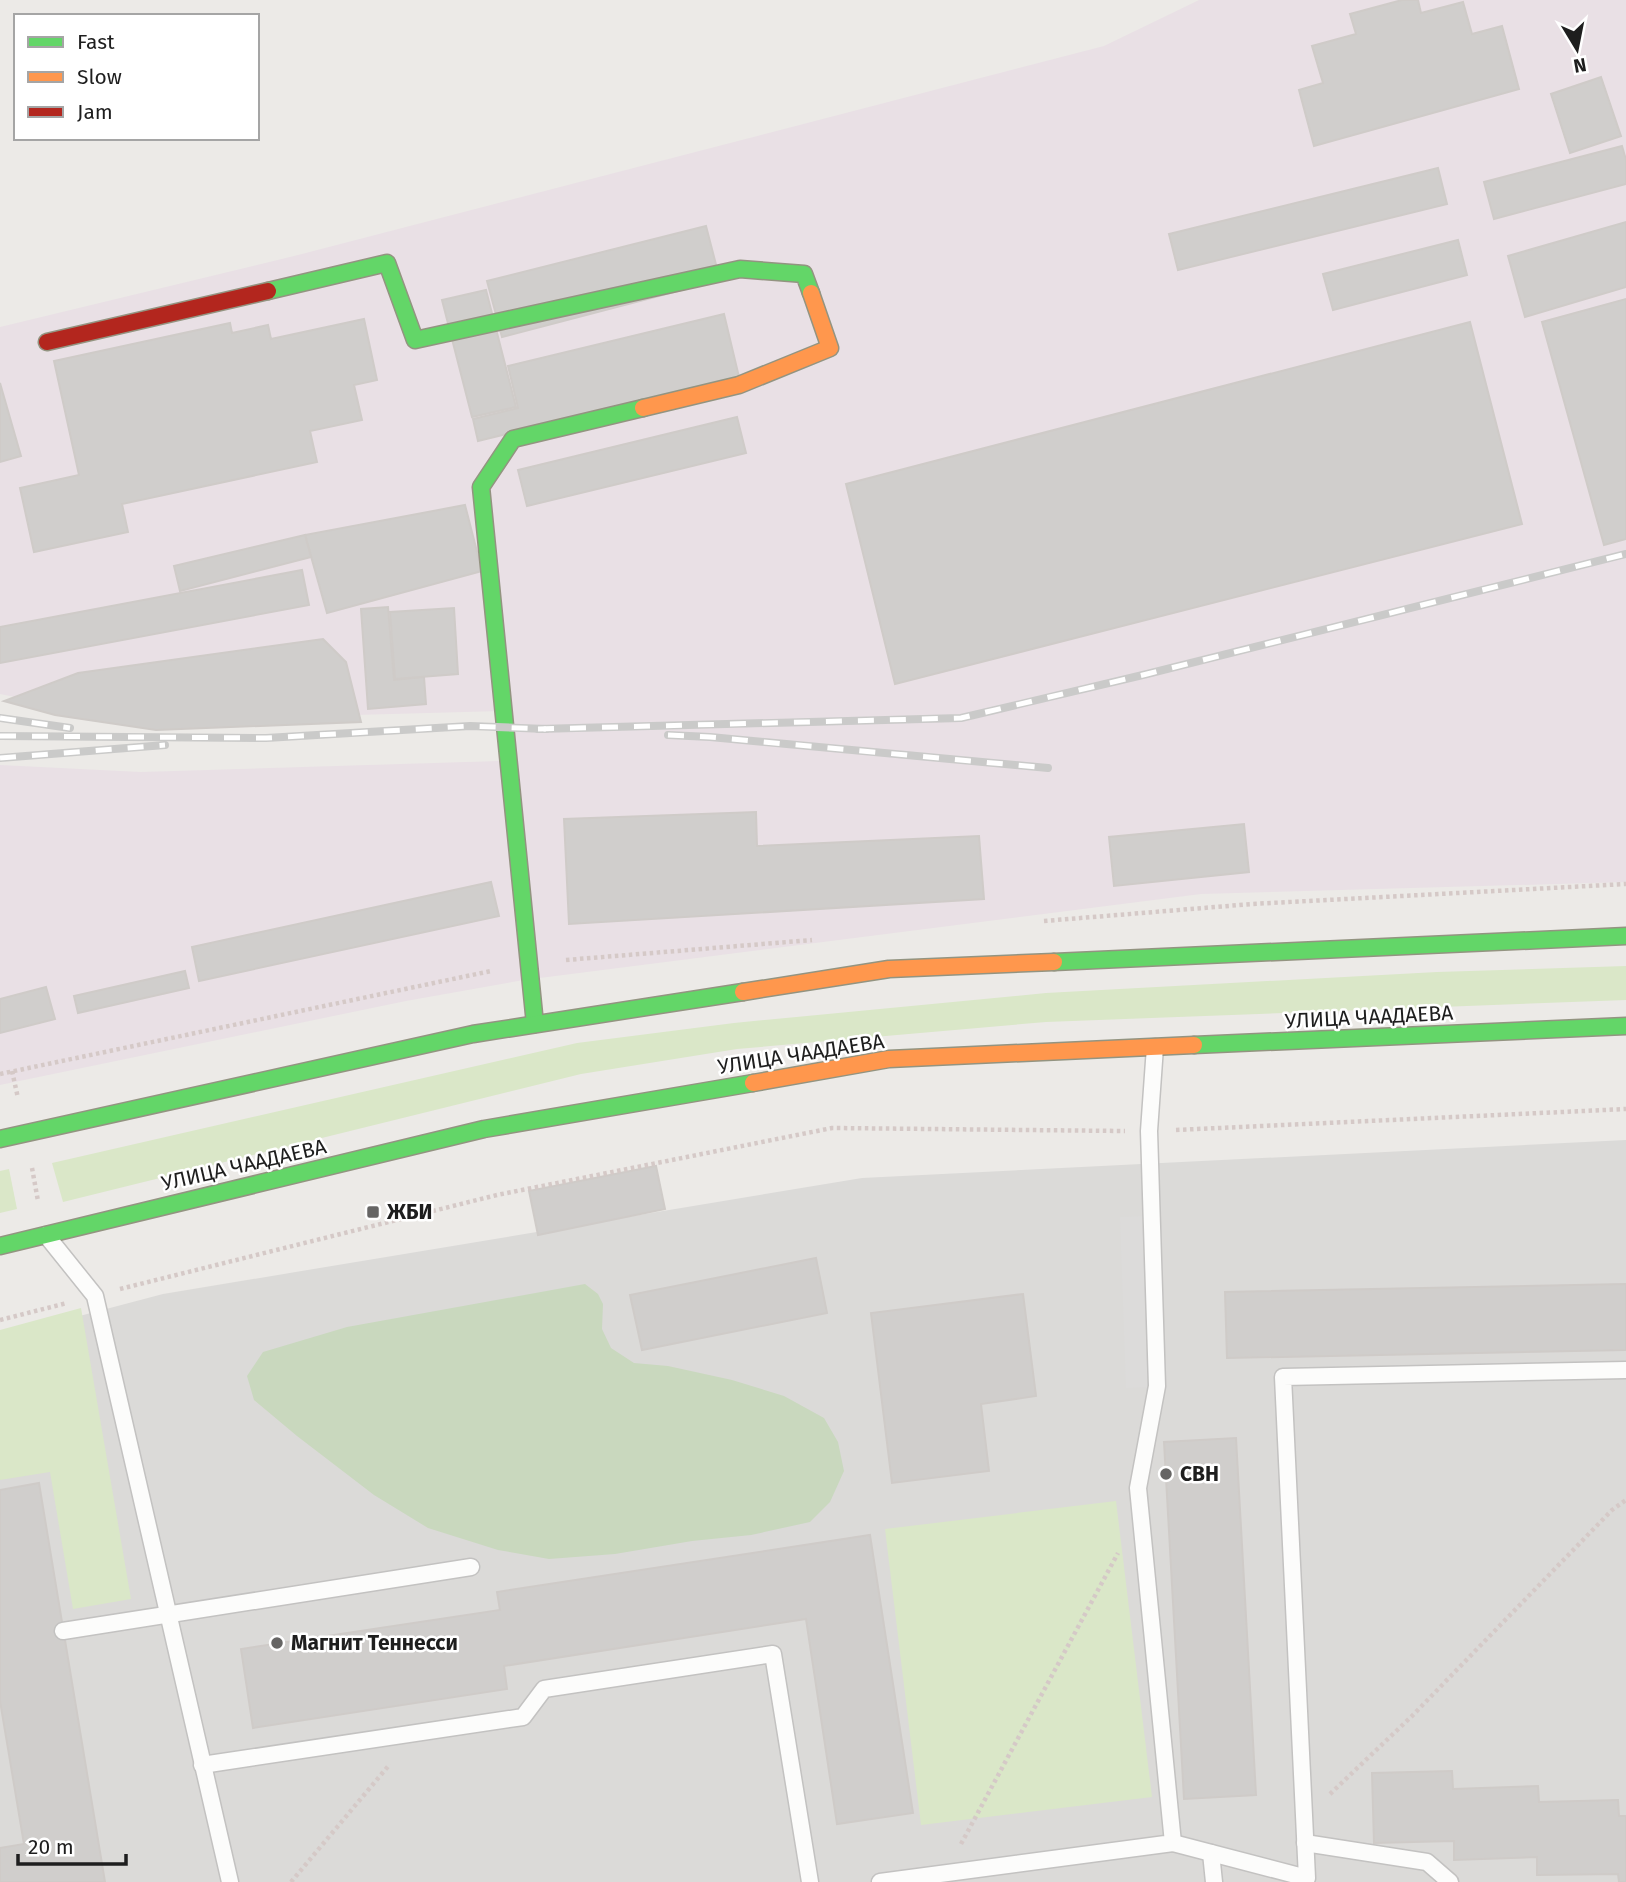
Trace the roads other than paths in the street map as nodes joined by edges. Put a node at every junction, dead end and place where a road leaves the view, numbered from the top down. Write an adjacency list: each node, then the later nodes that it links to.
1 (47, 342): 3 (main road)
2 (1626, 936): 3 (main road)
3 (535, 1024): 6 (main road)
4 (1626, 1026): 5 (main road, УЛИЦА ЧААДАЕВА)
5 (1155, 1047): 7 (main road, УЛИЦА ЧААДАЕВА); 14 (lane)
6 (0, 1139)
7 (45, 1234): 8 (main road, УЛИЦА ЧААДАЕВА); 11 (lane)
8 (0, 1246)
9 (1626, 1370): 15 (lane)
10 (471, 1567): 11 (lane)
11 (168, 1615): 12 (lane); 13 (lane)
12 (63, 1631)
13 (202, 1765): 18 (lane); 19 (lane)
14 (1173, 1843): 16 (lane); 20 (lane)
15 (1305, 1843): 17 (lane); 22 (lane)
16 (1211, 1853): 17 (lane); 21 (lane)
17 (1307, 1880)
18 (230, 1882)
19 (810, 1882)
20 (880, 1882)
21 (1214, 1882)
22 (1450, 1882)

